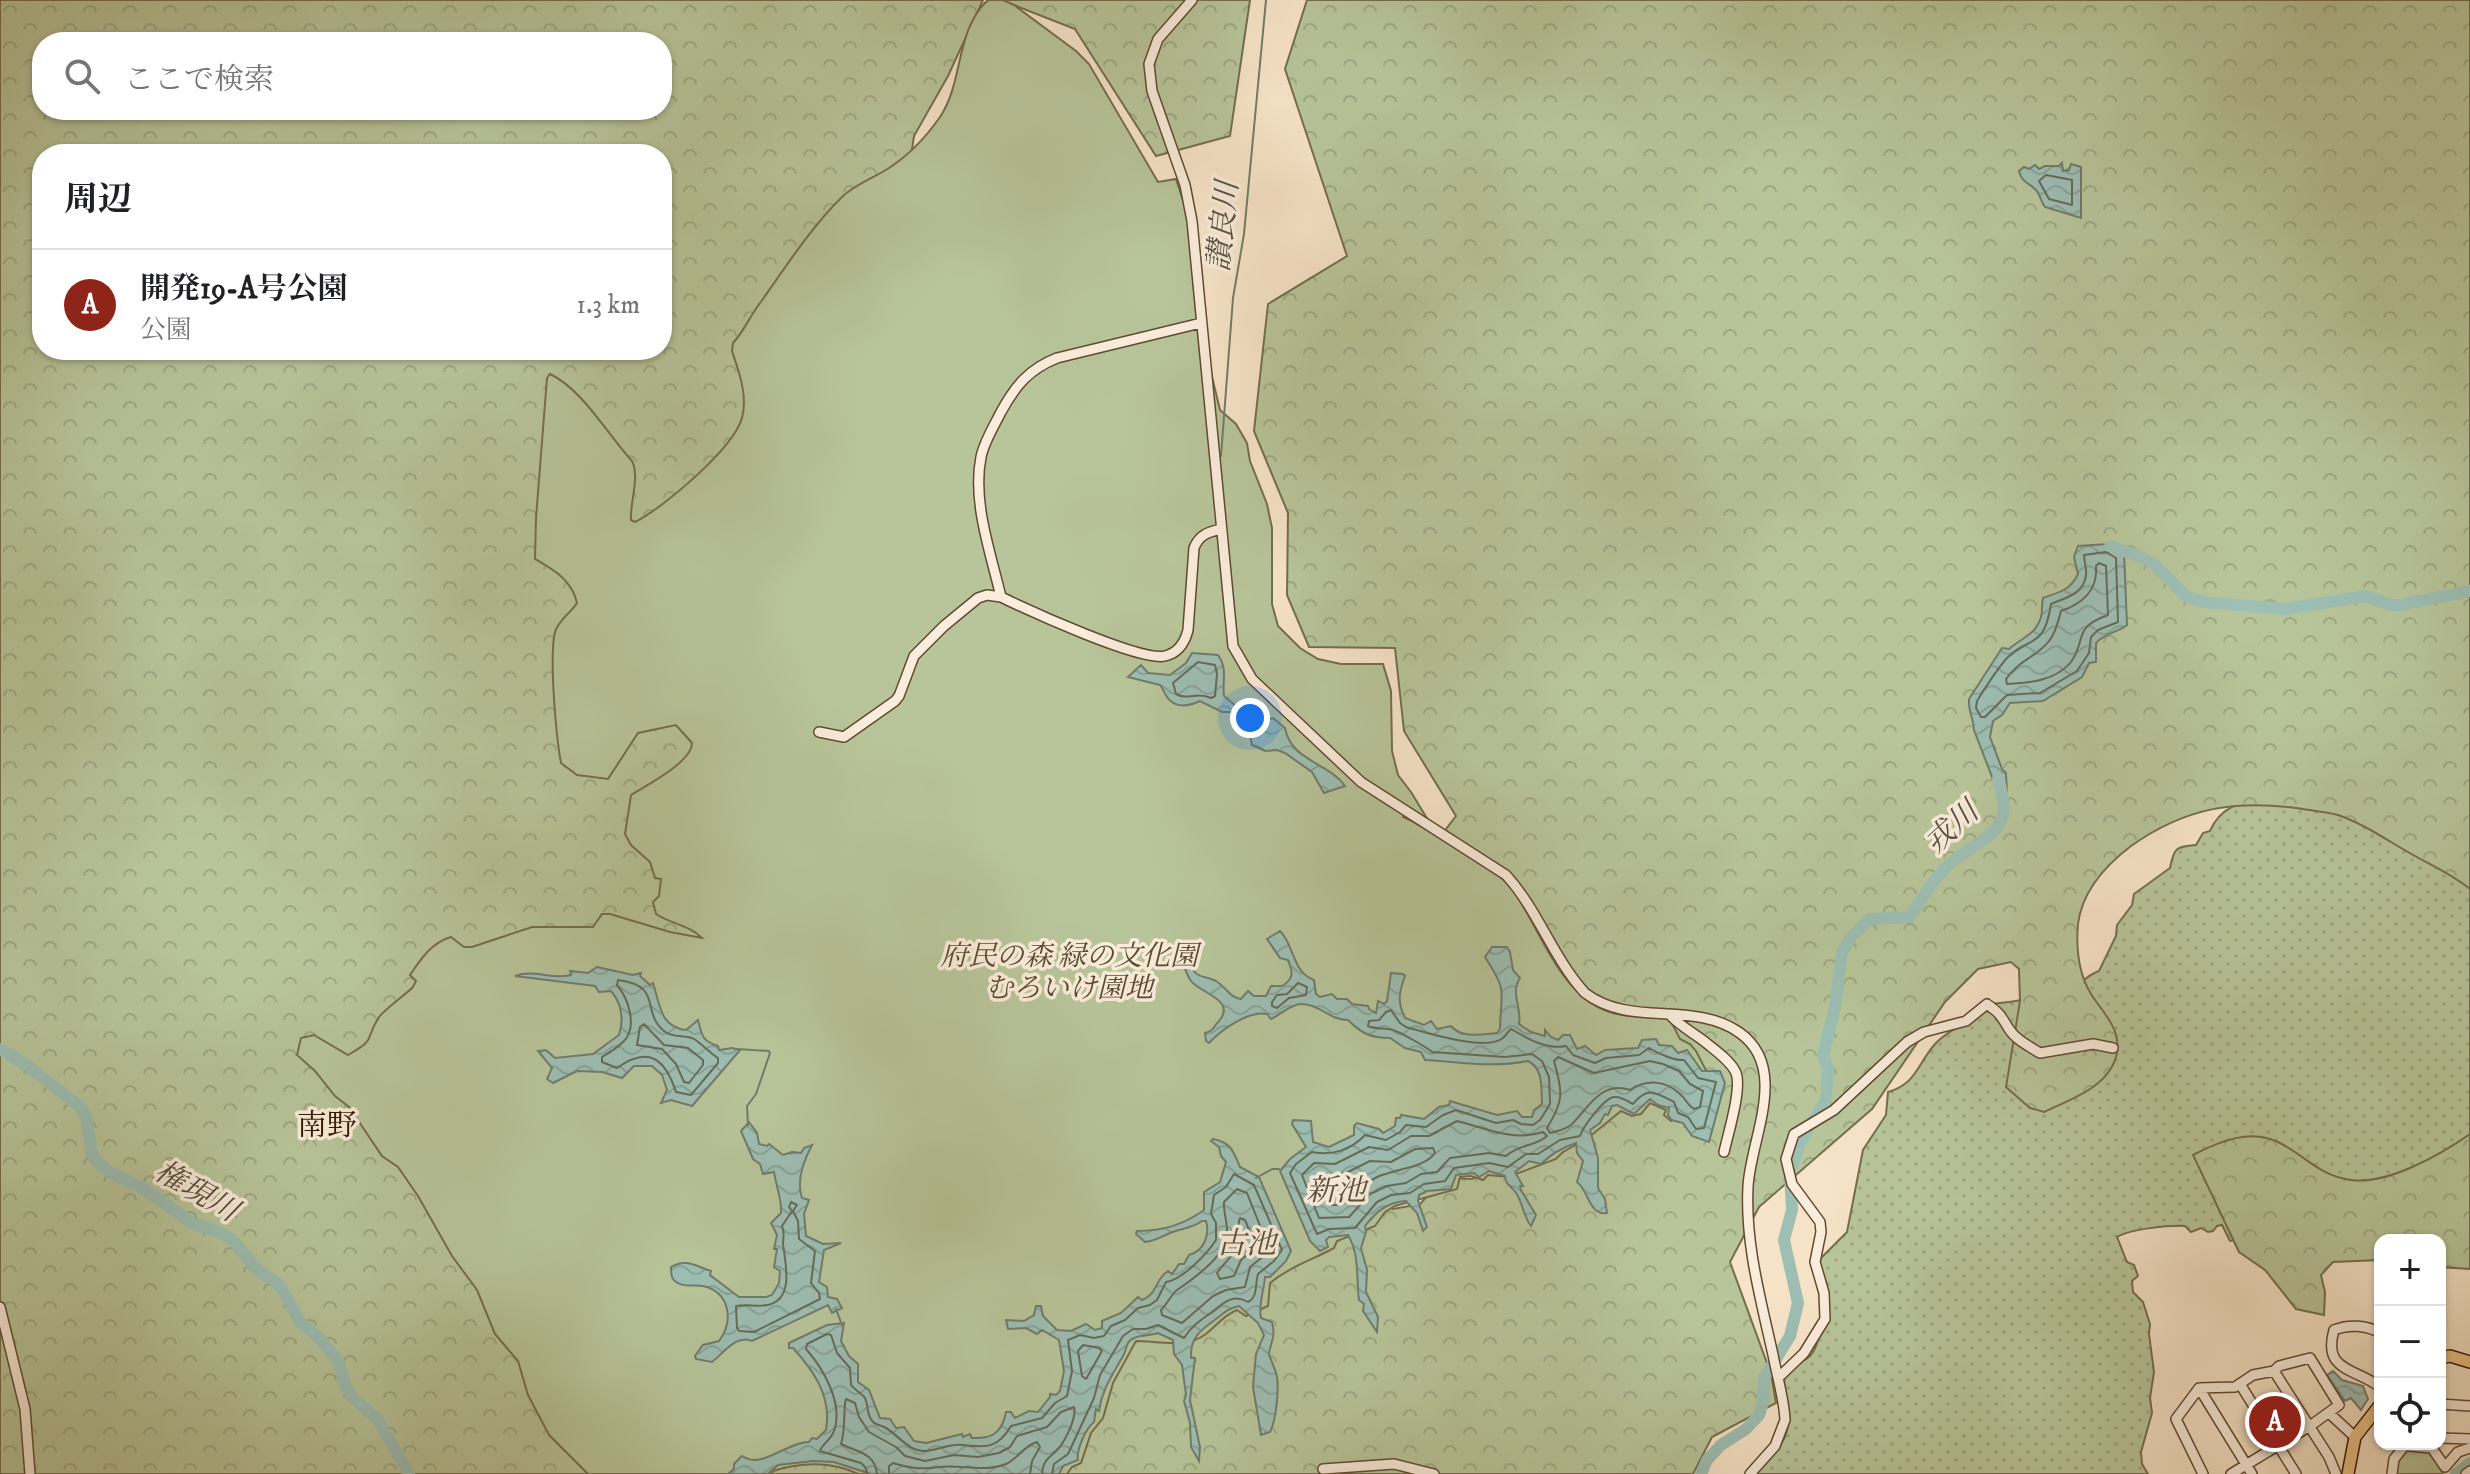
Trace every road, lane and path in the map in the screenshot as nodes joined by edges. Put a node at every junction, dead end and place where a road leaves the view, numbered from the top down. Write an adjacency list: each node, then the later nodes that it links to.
1 (1192, 0): 2 (street)
2 (1201, 323): 3 (street); 4 (street)
3 (1221, 529): 4 (street); 6 (street)
4 (1001, 597): 5 (street)
5 (819, 732)
6 (1671, 1016): 8 (street); 14 (street)
7 (2113, 1048): 14 (street)
8 (1724, 1152)
9 (0, 1307): 32 (street)
10 (2374, 1330): 15 (street)
11 (2446, 1357): 12 (main road)
12 (2470, 1362)
13 (2274, 1371): 16 (street); 21 (street); 22 (street)
14 (1778, 1378): 34 (street)
15 (2374, 1382)
16 (2240, 1384): 17 (street); 26 (street)
17 (2199, 1388): 31 (street); 35 (street)
18 (2446, 1404): 19 (street)
19 (2470, 1406)
20 (2374, 1413): 23 (main road)
21 (2330, 1414): 22 (street); 23 (street)
22 (2310, 1426): 26 (street); 38 (street)
23 (2355, 1437): 39 (main road)
24 (2446, 1438): 25 (street)
25 (2470, 1439)
26 (2278, 1445): 31 (street); 37 (street)
27 (2470, 1448): 29 (street)
28 (2403, 1450): 40 (street)
29 (2433, 1450)
30 (1323, 1469): 33 (street)
31 (2249, 1469): 36 (street)
32 (30, 1474)
33 (1434, 1474)
34 (1750, 1474)
35 (2203, 1474)
36 (2231, 1474)
37 (2296, 1474)
38 (2336, 1474)
39 (2348, 1474)
40 (2392, 1474)

